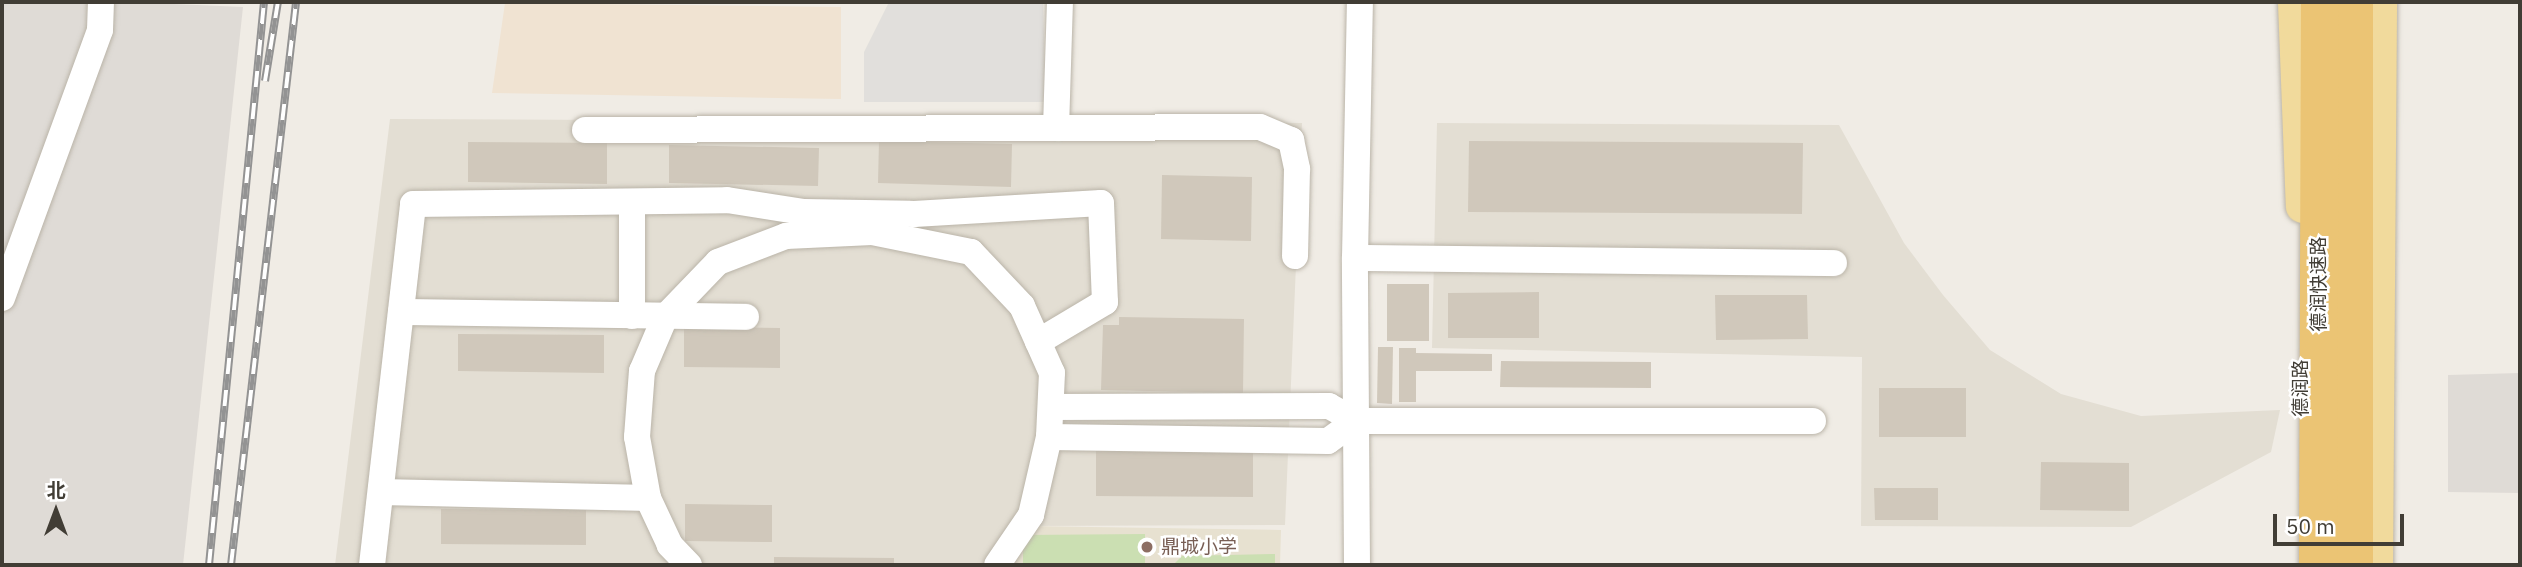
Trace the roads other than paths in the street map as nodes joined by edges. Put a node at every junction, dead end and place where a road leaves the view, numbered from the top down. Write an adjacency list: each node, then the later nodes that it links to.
1 (101, 2): 15 (street)
2 (1059, 2): 8 (street)
3 (1360, 2): 13 (street)
4 (2294, 2): 31 (main road, 德润路)
5 (2320, 2): 32 (highway, 德润快速路)
6 (2354, 2): 33 (highway, 德润快速路)
7 (2380, 2): 34 (main road)
8 (1056, 128): 9 (street); 12 (street)
9 (585, 130)
10 (632, 202): 11 (street); 16 (street); 17 (street)
11 (871, 222): 18 (street); 20 (street); 20 (street)
12 (1295, 256)
13 (1355, 258): 14 (street); 22 (street)
14 (1834, 263)
15 (2, 299)
16 (401, 312): 17 (street); 25 (street)
17 (632, 316): 18 (street)
18 (665, 317): 19 (street); 26 (street)
19 (746, 317)
20 (1038, 342): 21 (street)
21 (1051, 407): 22 (street); 24 (street)
22 (1356, 421): 23 (street); 24 (street); 30 (street)
23 (1813, 421)
24 (1049, 437): 29 (street)
25 (382, 492): 26 (street); 27 (street)
26 (648, 498): 28 (street)
27 (372, 565)
28 (689, 565)
29 (997, 565)
30 (1357, 565)
31 (2300, 565)
32 (2318, 565)
33 (2354, 565)
34 (2376, 565)

